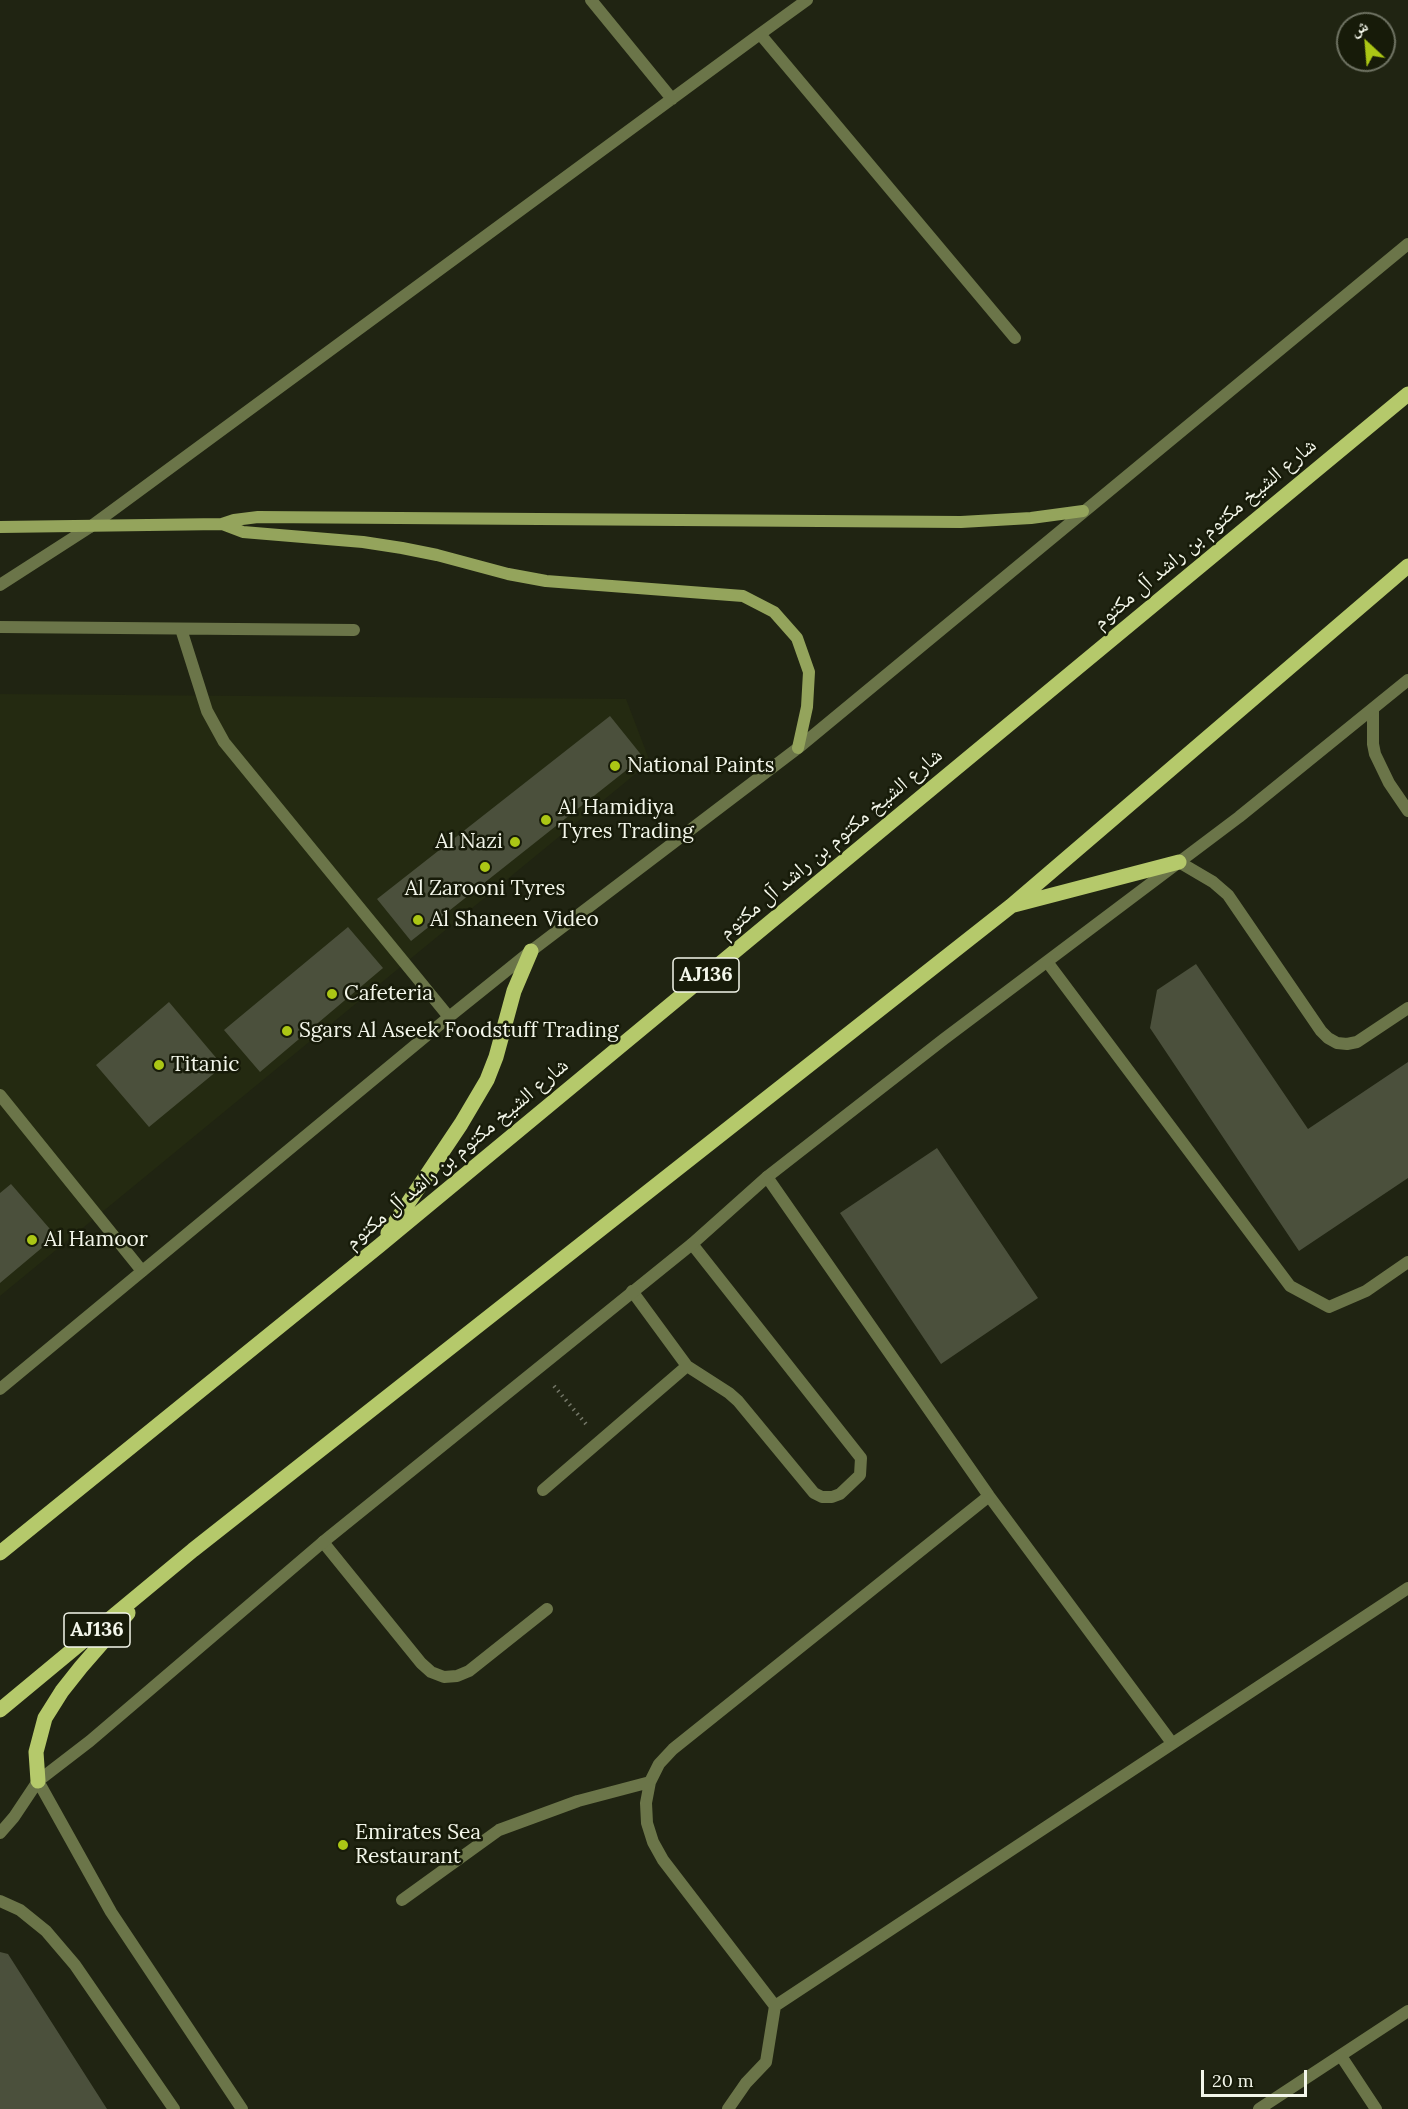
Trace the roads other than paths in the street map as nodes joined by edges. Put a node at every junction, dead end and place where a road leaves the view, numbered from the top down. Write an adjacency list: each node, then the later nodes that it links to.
1 (591, 0): 4 (street)
2 (807, 0): 3 (street)
3 (760, 34): 4 (street); 6 (street)
4 (672, 99): 11 (street)
5 (1408, 244): 8 (street)
6 (1015, 338)
7 (1408, 394): 30 (main road, شارع الشيخ مكتوم بن راشد آل مكتوم / AJ136)
8 (1083, 511): 9 (street); 19 (street)
9 (222, 524): 11 (street); 19 (street)
10 (0, 527): 11 (street)
11 (90, 527): 13 (street)
12 (1408, 566): 22 (main road, AJ136)
13 (0, 585)
14 (0, 627): 15 (street)
15 (181, 629): 16 (street); 26 (street)
16 (354, 630)
17 (1408, 680): 18 (street)
18 (1373, 709): 20 (street); 21 (street)
19 (798, 747): 23 (street)
20 (1408, 812)
21 (1179, 862): 22 (main road); 24 (street); 25 (street)
22 (1011, 906): 40 (main road, AJ136)
23 (531, 951): 26 (street); 30 (main road)
24 (1048, 963): 28 (street); 31 (street)
25 (1408, 1008)
26 (449, 1017): 32 (street)
27 (0, 1095): 32 (street)
28 (767, 1177): 29 (street); 37 (street)
29 (692, 1244): 33 (street); 34 (street)
30 (379, 1246): 39 (main road, شارع الشيخ مكتوم بن راشد آل مكتوم / AJ136)
31 (1408, 1262)
32 (142, 1271): 35 (street)
33 (632, 1291): 34 (street); 38 (street)
34 (687, 1366): 36 (street)
35 (0, 1389)
36 (543, 1490)
37 (989, 1496): 44 (street); 46 (street)
38 (323, 1542): 42 (street); 45 (street)
39 (0, 1553)
40 (150, 1585): 43 (main road, AJ136); 45 (main road)
41 (1408, 1588): 44 (street)
42 (547, 1609)
43 (0, 1710)
44 (1172, 1743): 50 (street)
45 (38, 1781): 47 (street); 54 (street)
46 (650, 1782): 48 (street); 50 (street)
47 (0, 1833)
48 (402, 1900)
49 (0, 1901): 53 (street)
50 (775, 2006): 55 (street)
51 (1408, 2011): 52 (street)
52 (1341, 2056): 56 (street); 57 (street)
53 (174, 2109)
54 (242, 2109)
55 (728, 2109)
56 (1259, 2109)
57 (1376, 2109)

